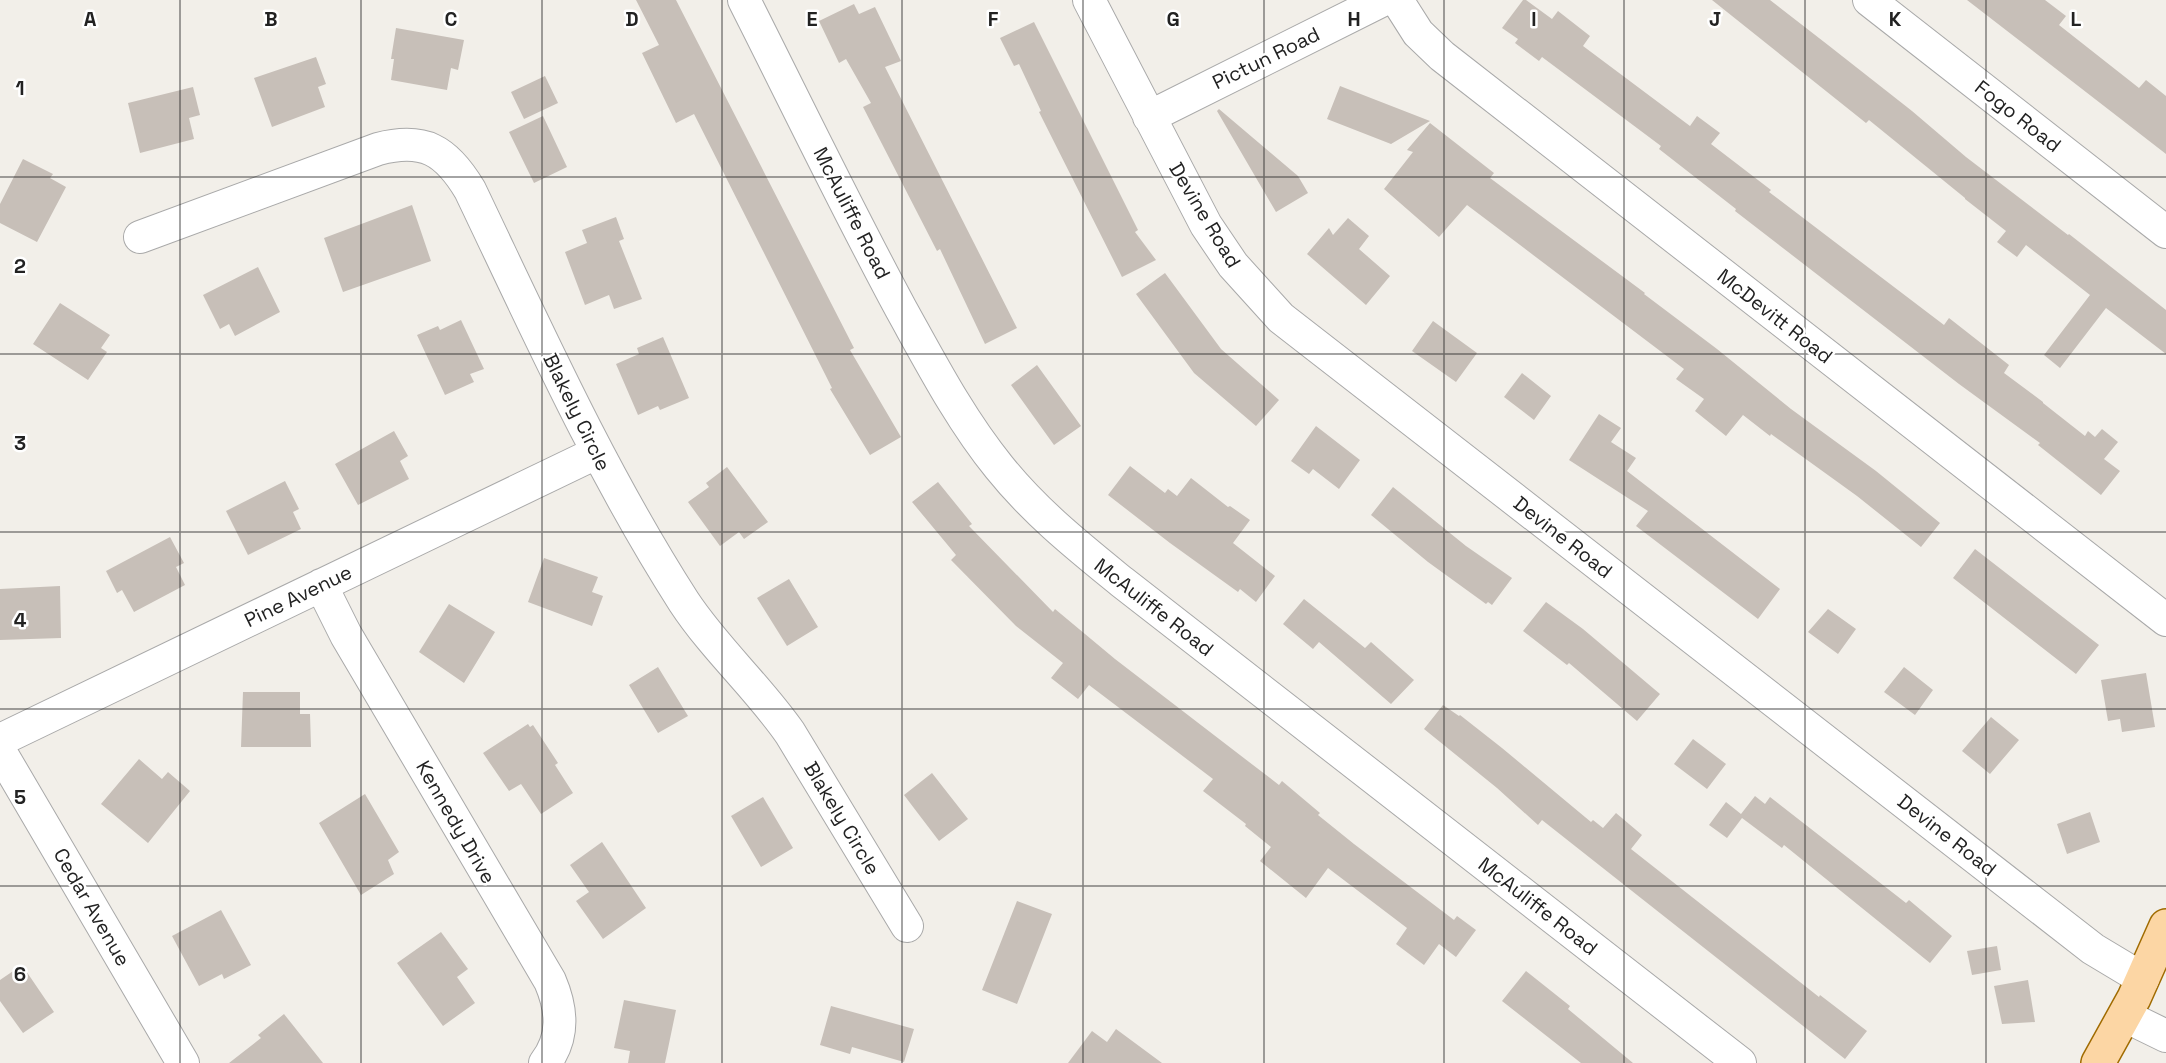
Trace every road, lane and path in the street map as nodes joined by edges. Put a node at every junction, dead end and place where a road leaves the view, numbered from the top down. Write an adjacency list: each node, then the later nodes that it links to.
1 (744, 0): 21 (street, McAuliffe Road)
2 (1089, 0): 6 (street, Devine Road)
3 (1383, 0): 6 (street, Pictun Road)
4 (1397, 0): 11 (street, McDevitt Road)
5 (1869, 0): 7 (street, Fogo Road)
6 (1149, 117): 16 (street, Devine Road)
7 (2166, 232)
8 (140, 237): 9 (street, Blakely Circle)
9 (596, 453): 10 (street, Pine Avenue); 14 (street, Blakely Circle)
10 (321, 585): 12 (street, Pine Avenue); 20 (street, Kennedy Drive)
11 (2166, 620)
12 (0, 740)
13 (0, 751): 19 (street, Cedar Avenue)
14 (907, 926)
15 (2166, 926): 16 (main road)
16 (2143, 979): 17 (main road)
17 (2125, 1016): 18 (street); 22 (main road)
18 (2166, 1036)
19 (183, 1063)
20 (545, 1063)
21 (1740, 1063)
22 (2098, 1063)

